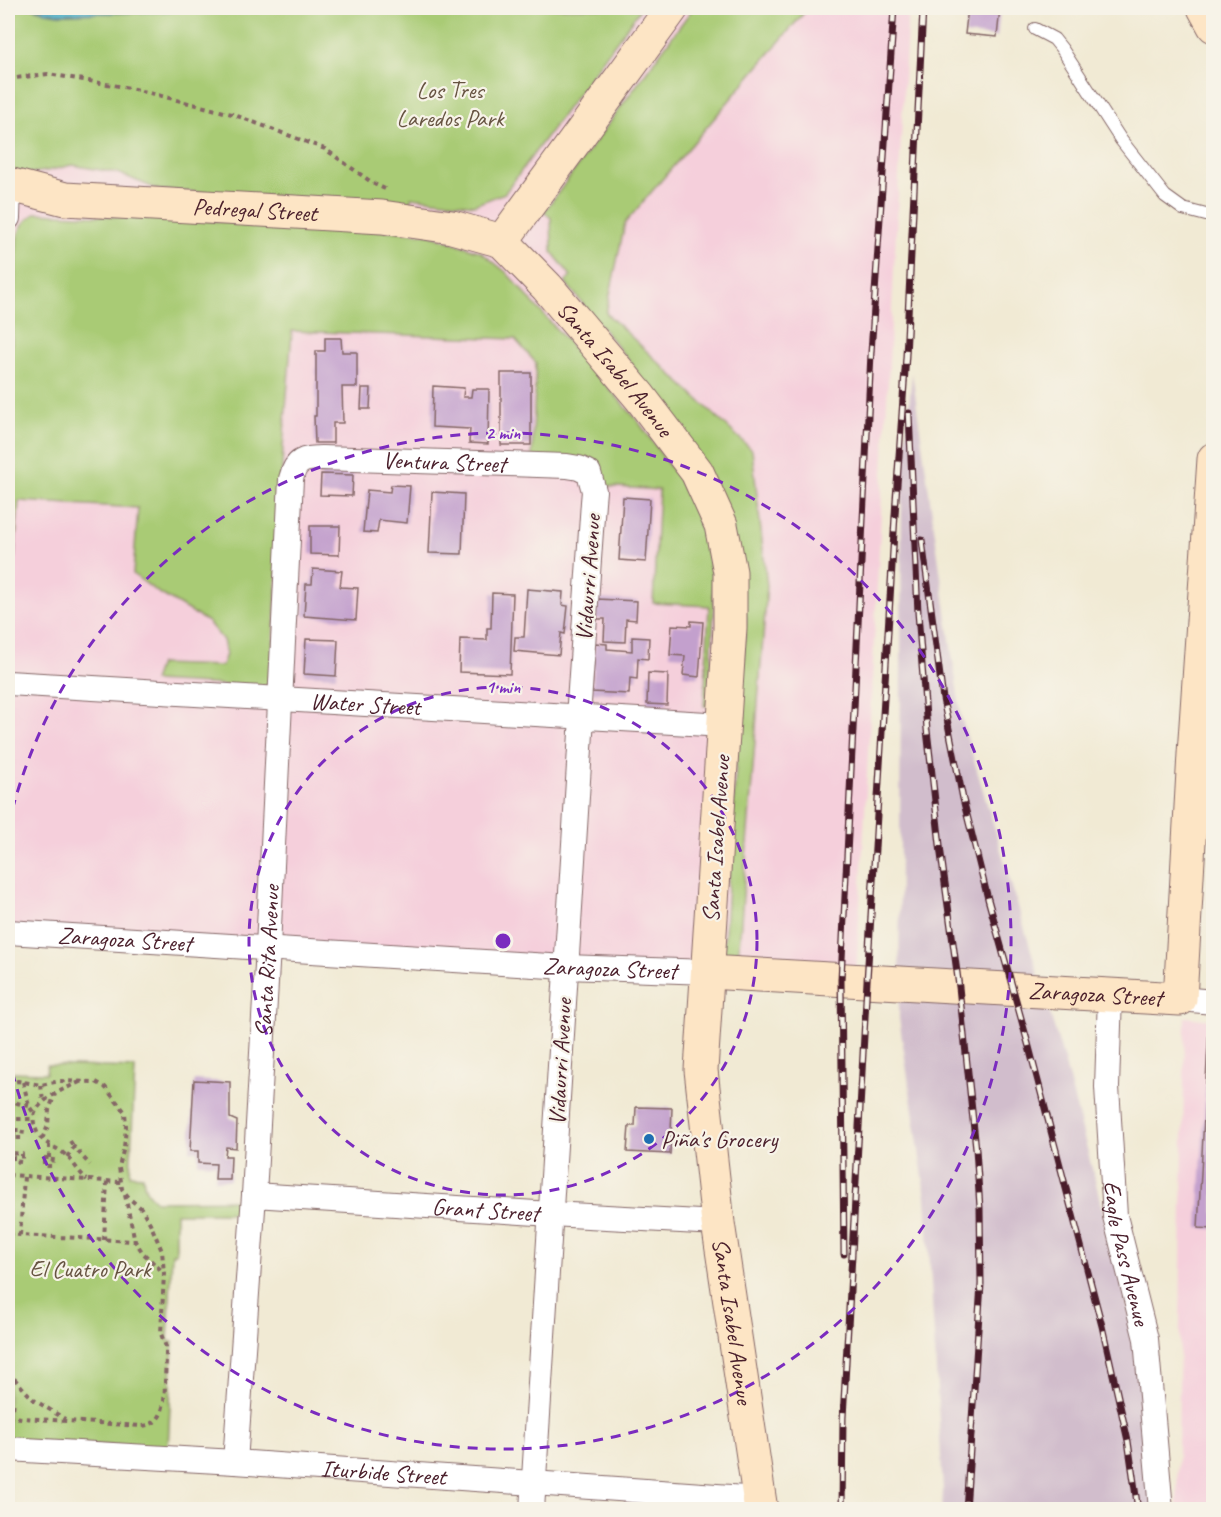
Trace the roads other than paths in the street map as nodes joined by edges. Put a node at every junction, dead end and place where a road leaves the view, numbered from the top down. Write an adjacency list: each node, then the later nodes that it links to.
1 (672, 8): 8 (main road)
2 (1204, 8): 3 (main road)
3 (1214, 27)
4 (1035, 28): 6 (lane)
5 (8, 184): 7 (street); 8 (main road, Pedregal Street)
6 (1214, 215)
7 (8, 219)
8 (502, 241): 15 (main road, Santa Isabel Avenue)
9 (299, 462): 11 (street, Ventura Street); 13 (street, Santa Rita Avenue)
10 (1213, 469): 16 (main road)
11 (589, 473): 14 (street, Vidaurri Avenue)
12 (8, 683): 13 (street, Water Street)
13 (281, 699): 14 (street, Water Street); 18 (street, Santa Rita Avenue)
14 (582, 717): 15 (street, Water Street); 19 (street, Vidaurri Avenue)
15 (724, 725): 20 (main road, Santa Isabel Avenue)
16 (1204, 754): 22 (main road)
17 (8, 932): 18 (street, Zaragoza Street)
18 (268, 947): 19 (street, Zaragoza Street); 24 (street, Santa Rita Avenue)
19 (566, 967): 20 (street, Zaragoza Street); 25 (street, Vidaurri Avenue)
20 (708, 972): 21 (main road, Zaragoza Street); 26 (main road, Santa Isabel Avenue)
21 (1110, 995): 22 (main road, Zaragoza Street); 32 (street, Eagle Pass Avenue)
22 (1180, 999): 23 (street, Zaragoza Street)
23 (1214, 1002)
24 (254, 1195): 25 (street, Grant Street); 28 (street, Santa Rita Avenue)
25 (551, 1214): 26 (street, Grant Street); 29 (street, Vidaurri Avenue)
26 (718, 1223): 30 (main road, Santa Isabel Avenue)
27 (8, 1449): 28 (street, Iturbide Street)
28 (235, 1462): 29 (street, Iturbide Street)
29 (534, 1484): 30 (street, Iturbide Street); 31 (street, Vidaurri Avenue)
30 (760, 1504)
31 (532, 1509)
32 (1161, 1509)

